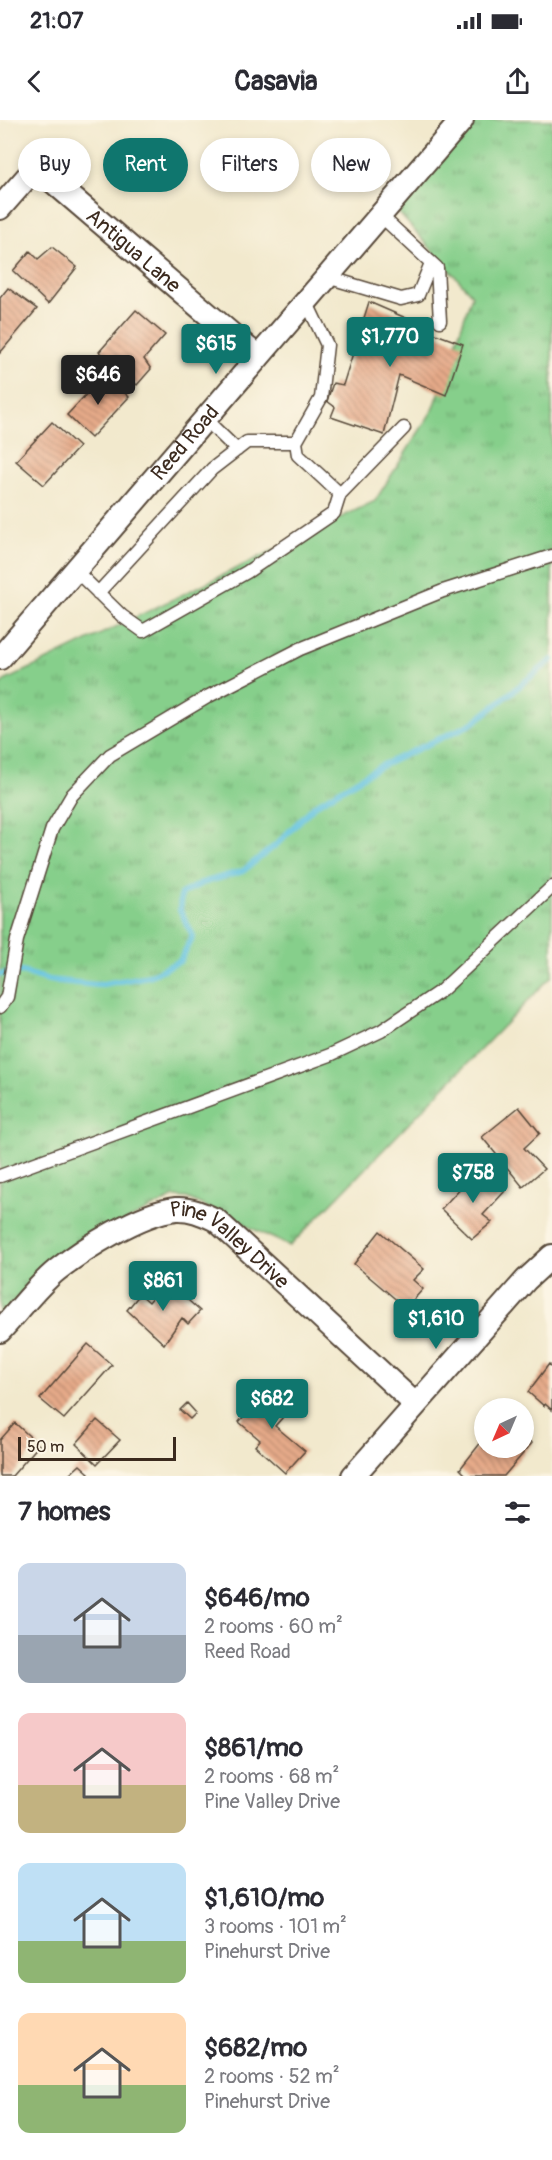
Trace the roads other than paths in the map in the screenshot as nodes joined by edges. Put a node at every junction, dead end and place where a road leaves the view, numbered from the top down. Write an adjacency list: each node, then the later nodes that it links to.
1 (462, 120): 3 (street, Reed Road)
2 (0, 208): 8 (street, Antigua Lane)
3 (380, 215): 4 (lane); 5 (street, Reed Road)
4 (431, 263): 5 (lane); 7 (lane)
5 (327, 277): 6 (street, Reed Road)
6 (306, 301): 8 (street, Reed Road); 11 (lane)
7 (440, 321)
8 (258, 357): 9 (street, Reed Road)
9 (205, 419): 12 (lane); 15 (street, Reed Road)
10 (404, 428): 13 (lane)
11 (296, 442): 12 (lane); 13 (lane)
12 (237, 450): 16 (lane)
13 (340, 494): 16 (lane)
14 (552, 556): 19 (lane)
15 (75, 570): 16 (lane); 17 (street, Reed Road)
16 (98, 593)
17 (0, 658)
18 (552, 887): 20 (lane)
19 (0, 1007)
20 (0, 1176)
21 (552, 1256): 23 (street)
22 (0, 1331): 23 (street, Pine Valley Drive)
23 (415, 1404): 24 (street)
24 (353, 1476)

